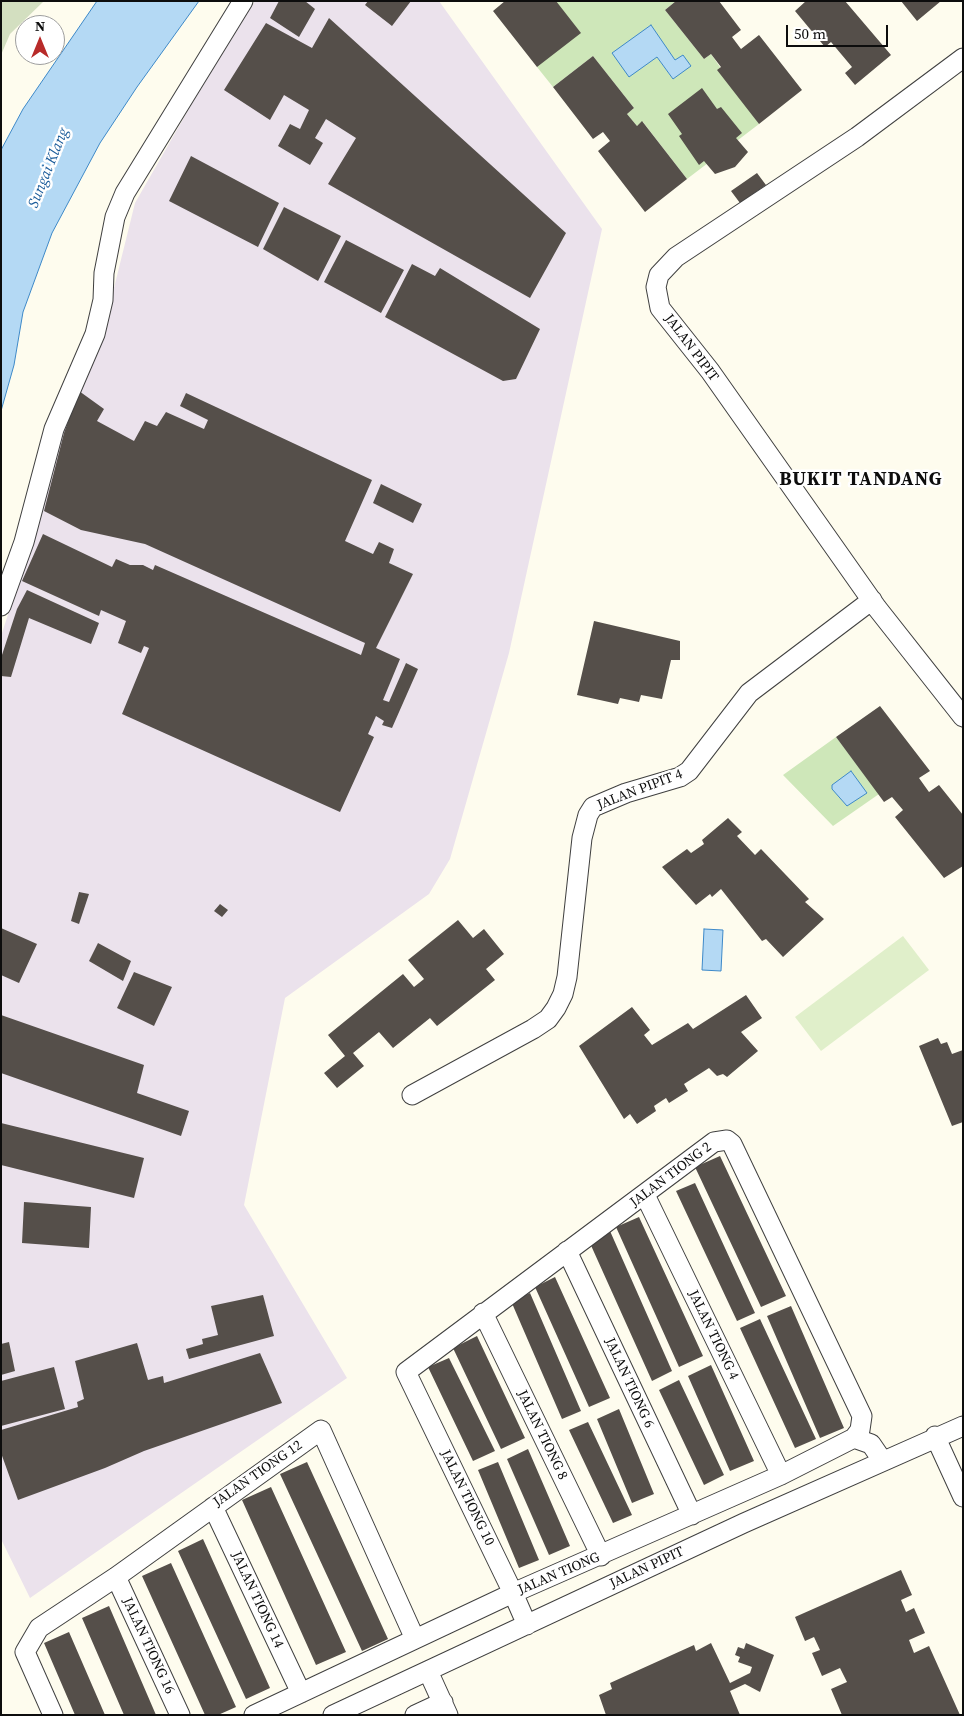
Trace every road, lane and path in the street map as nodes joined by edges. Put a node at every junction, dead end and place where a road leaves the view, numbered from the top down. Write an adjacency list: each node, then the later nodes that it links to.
1 (243, 1): 4 (street)
2 (963, 58): 3 (street, JALAN PIPIT)
3 (872, 600): 5 (street, JALAN PIPIT); 6 (street, JALAN PIPIT 4)
4 (1, 606)
5 (963, 717)
6 (412, 1095)
7 (644, 1195): 8 (street, JALAN TIONG 2); 12 (street, JALAN TIONG 2); 16 (street, JALAN TIONG 4)
8 (567, 1251): 9 (street, JALAN TIONG 2); 19 (street, JALAN TIONG 6)
9 (484, 1313): 10 (street, JALAN TIONG 2); 20 (street, JALAN TIONG 8)
10 (406, 1372): 22 (street, JALAN TIONG 10)
11 (963, 1426): 13 (street, JALAN PIPIT)
12 (857, 1434): 14 (street); 16 (street, JALAN TIONG)
13 (935, 1436): 14 (street, JALAN PIPIT); 15 (street)
14 (882, 1460): 23 (street, JALAN PIPIT)
15 (956, 1465): 17 (street)
16 (781, 1475): 19 (street, JALAN TIONG)
17 (963, 1497)
18 (213, 1507): 21 (street, JALAN TIONG 12); 24 (street, JALAN TIONG 12); 26 (street, JALAN TIONG 14)
19 (692, 1515): 20 (street, JALAN TIONG)
20 (601, 1556): 22 (street, JALAN TIONG)
21 (116, 1577): 28 (street, JALAN TIONG 12); 29 (street, JALAN TIONG 16)
22 (513, 1593): 23 (street, JALAN TIONG 10); 24 (street, JALAN TIONG)
23 (527, 1625): 25 (street, JALAN PIPIT)
24 (415, 1639): 26 (street, JALAN TIONG)
25 (428, 1670): 27 (street); 31 (street, JALAN PIPIT)
26 (301, 1693): 30 (street, JALAN TIONG)
27 (445, 1708): 32 (street)
28 (53, 1715)
29 (180, 1715)
30 (254, 1715)
31 (333, 1715)
32 (415, 1715)

